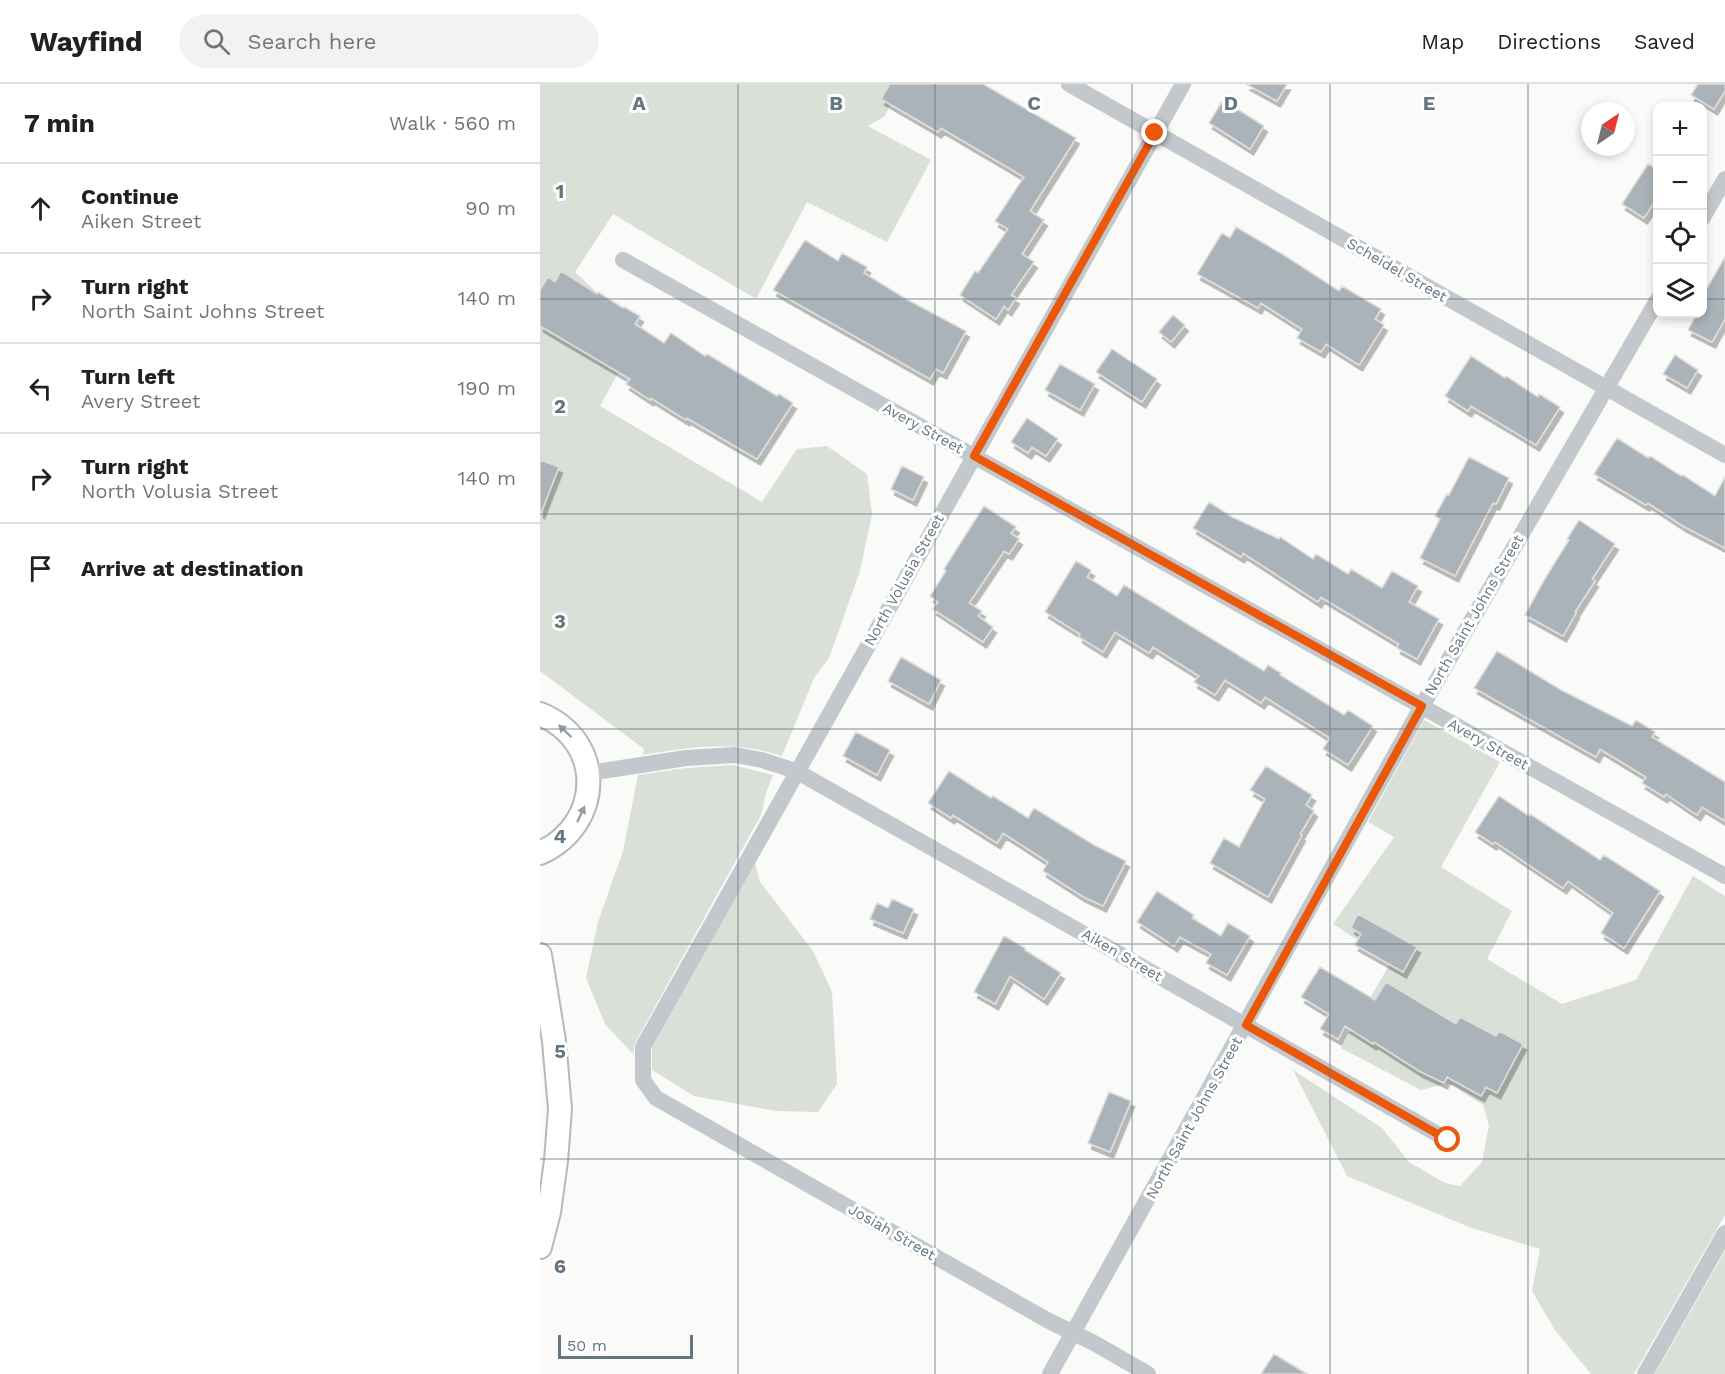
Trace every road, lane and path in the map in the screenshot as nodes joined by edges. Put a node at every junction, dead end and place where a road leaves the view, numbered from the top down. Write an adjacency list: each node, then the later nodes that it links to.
1 (1069, 84): 3 (street, Scheidel Street)
2 (1183, 84): 3 (street, North Volusia Street)
3 (1155, 133): 8 (street, Scheidel Street); 10 (street, North Volusia Street)
4 (1725, 179): 5 (street)
5 (1707, 210)
6 (623, 260): 10 (street, Avery Street)
7 (1653, 308): 8 (street, North Saint Johns Street)
8 (1606, 388): 9 (street, Scheidel Street); 11 (street, North Saint Johns Street)
9 (1725, 455)
10 (974, 456): 11 (street, Avery Street); 13 (street, North Volusia Street)
11 (1422, 706): 16 (street, Avery Street); 18 (street, North Saint Johns Street)
12 (540, 714): 14 (main road, one-way to 12)
13 (796, 771): 14 (street, Aiken Street); 18 (street, Aiken Street); 19 (street, North Volusia Street)
14 (588, 773): 15 (main road, one-way to 14)
15 (540, 854)
16 (1725, 876)
17 (540, 955): 22 (main road)
18 (1246, 1025): 20 (street, Aiken Street); 23 (street, North Saint Johns Street)
19 (643, 1080): 23 (street, Josiah Street)
20 (1448, 1140)
21 (1725, 1233): 26 (street)
22 (540, 1247)
23 (1072, 1334): 24 (street, North Saint Johns Street); 25 (street, Josiah Street)
24 (1050, 1374)
25 (1148, 1374)
26 (1645, 1374)

